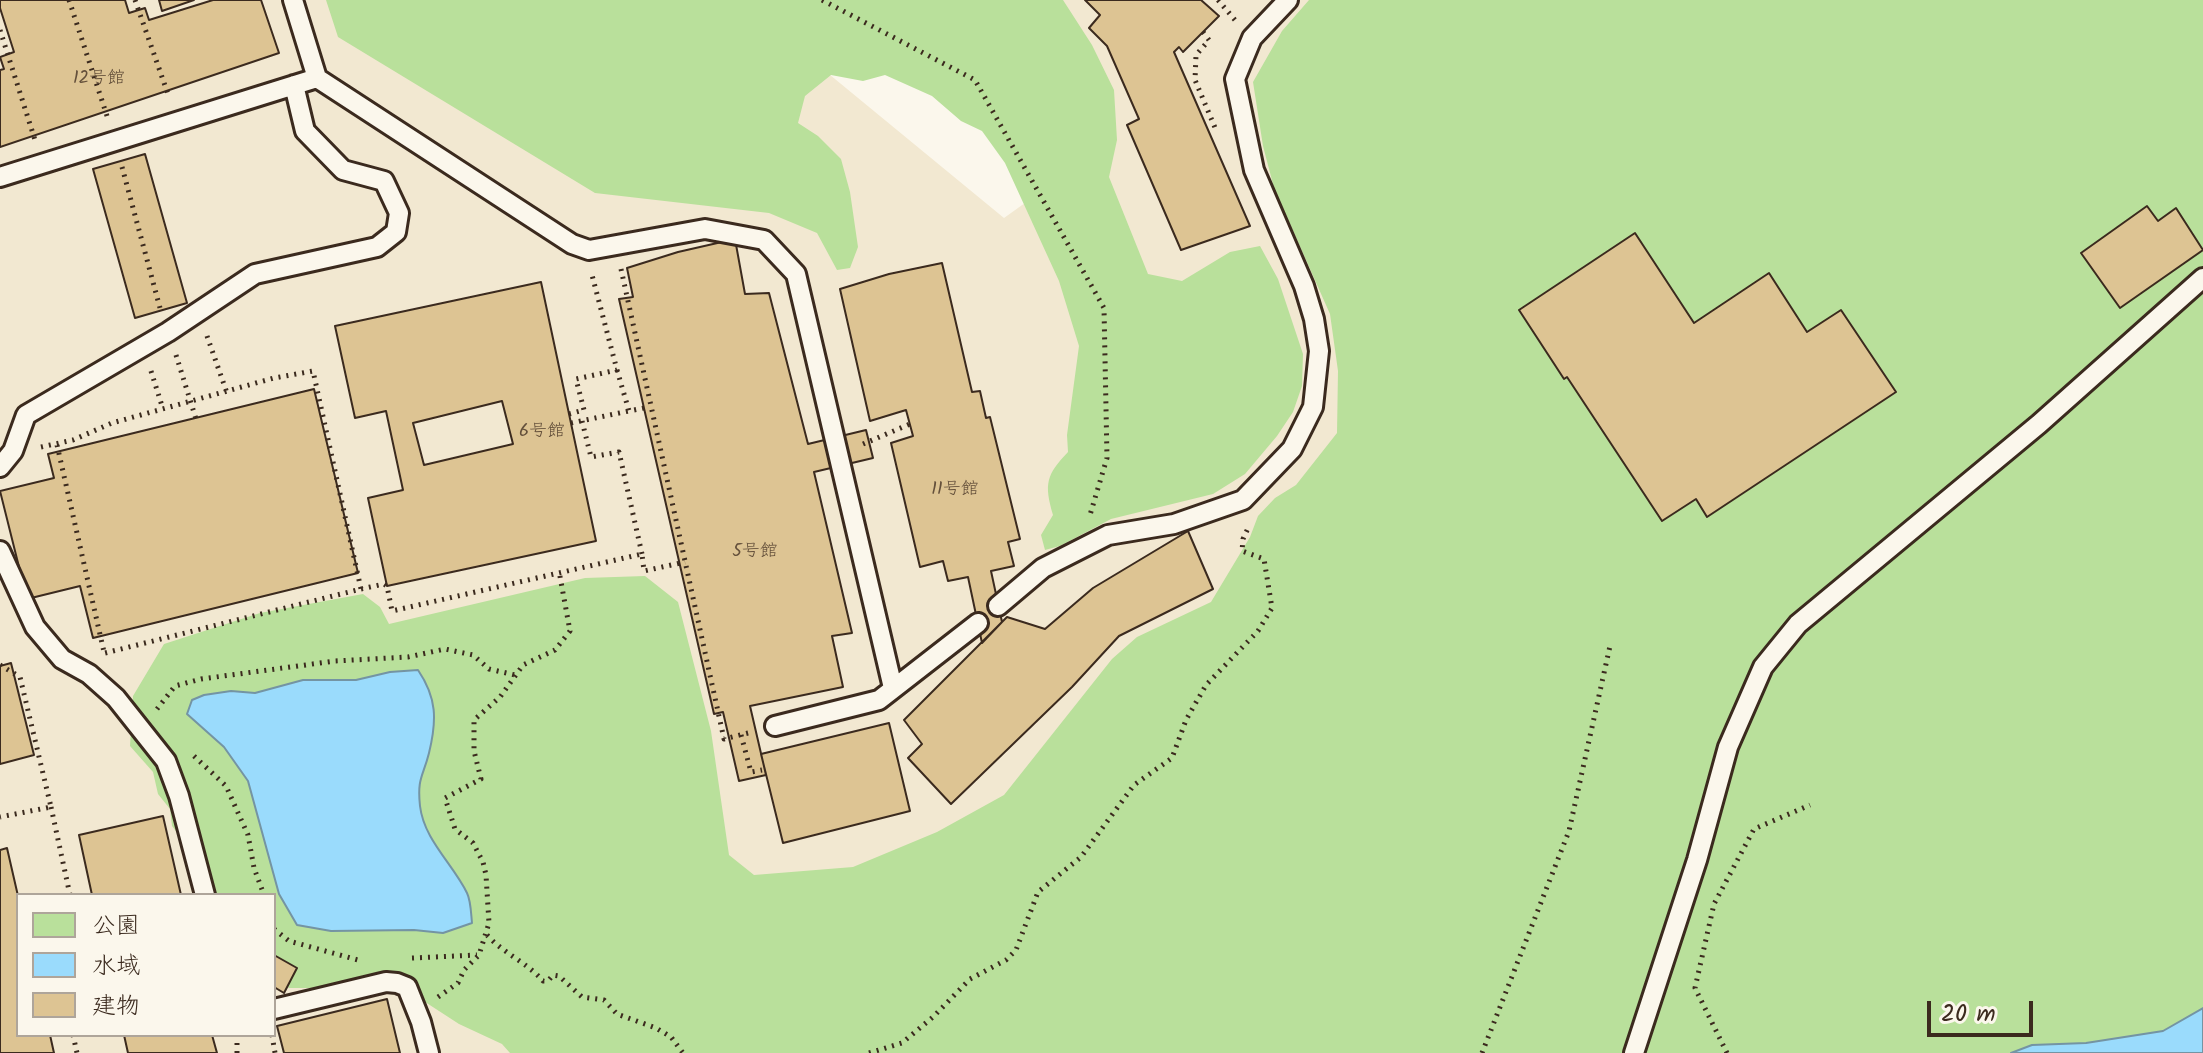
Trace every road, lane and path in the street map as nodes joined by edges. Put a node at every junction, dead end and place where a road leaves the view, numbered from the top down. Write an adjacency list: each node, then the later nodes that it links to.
1 (69, 0): 13 (path)
2 (135, 0): 10 (path)
3 (293, 0): 8 (lane)
4 (822, 0): 37 (path)
5 (1288, 0): 37 (lane)
6 (0, 30): 12 (path)
7 (1203, 32): 11 (path)
8 (317, 78): 9 (lane); 16 (lane)
9 (294, 85): 13 (lane); 20 (lane)
10 (167, 91)
11 (1206, 109)
12 (33, 136)
13 (115, 141): 15 (lane)
14 (120, 161): 19 (path)
15 (0, 177)
16 (589, 250): 17 (path); 48 (lane)
17 (592, 274): 23 (path); 40 (path)
18 (2203, 278): 71 (lane)
19 (161, 310)
20 (199, 312): 21 (lane); 24 (path)
21 (168, 332): 22 (lane); 25 (path)
22 (143, 347): 27 (path); 34 (lane)
23 (617, 370): 28 (path); 29 (path)
24 (227, 393): 25 (path); 42 (path)
25 (191, 402): 27 (path); 30 (path)
26 (644, 408): 28 (path)
27 (163, 409): 33 (path)
28 (629, 411): 31 (path)
29 (569, 414)
30 (196, 419)
31 (582, 421): 32 (path); 39 (path)
32 (571, 423)
33 (57, 445): 34 (path); 42 (path)
34 (13, 451): 35 (lane)
35 (0, 467)
36 (1243, 539): 69 (path)
37 (1079, 550): 43 (lane)
38 (0, 551): 58 (lane)
39 (642, 554): 40 (path); 41 (path)
40 (685, 562): 51 (path)
41 (559, 571): 42 (path); 47 (path)
42 (361, 589)
43 (998, 606)
44 (978, 623): 48 (lane)
45 (1610, 646): 70 (path)
46 (0, 665): 55 (path)
47 (515, 675): 49 (path); 61 (path)
48 (893, 688): 50 (lane)
49 (158, 721)
50 (775, 726): 51 (path)
51 (741, 735): 53 (path)
52 (192, 755): 59 (path)
53 (762, 770)
54 (1810, 805): 72 (path)
55 (51, 807): 56 (path); 57 (path)
56 (0, 817)
57 (70, 893)
58 (204, 893)
59 (263, 893)
60 (276, 931): 64 (path)
61 (487, 935): 62 (path); 68 (path)
62 (479, 955): 63 (path); 66 (path)
63 (409, 958)
64 (361, 961)
65 (276, 1009): 66 (lane)
66 (417, 1012): 67 (lane)
67 (429, 1053)
68 (683, 1053)
69 (869, 1053)
70 (1482, 1053)
71 (1634, 1053)
72 (1727, 1053)

